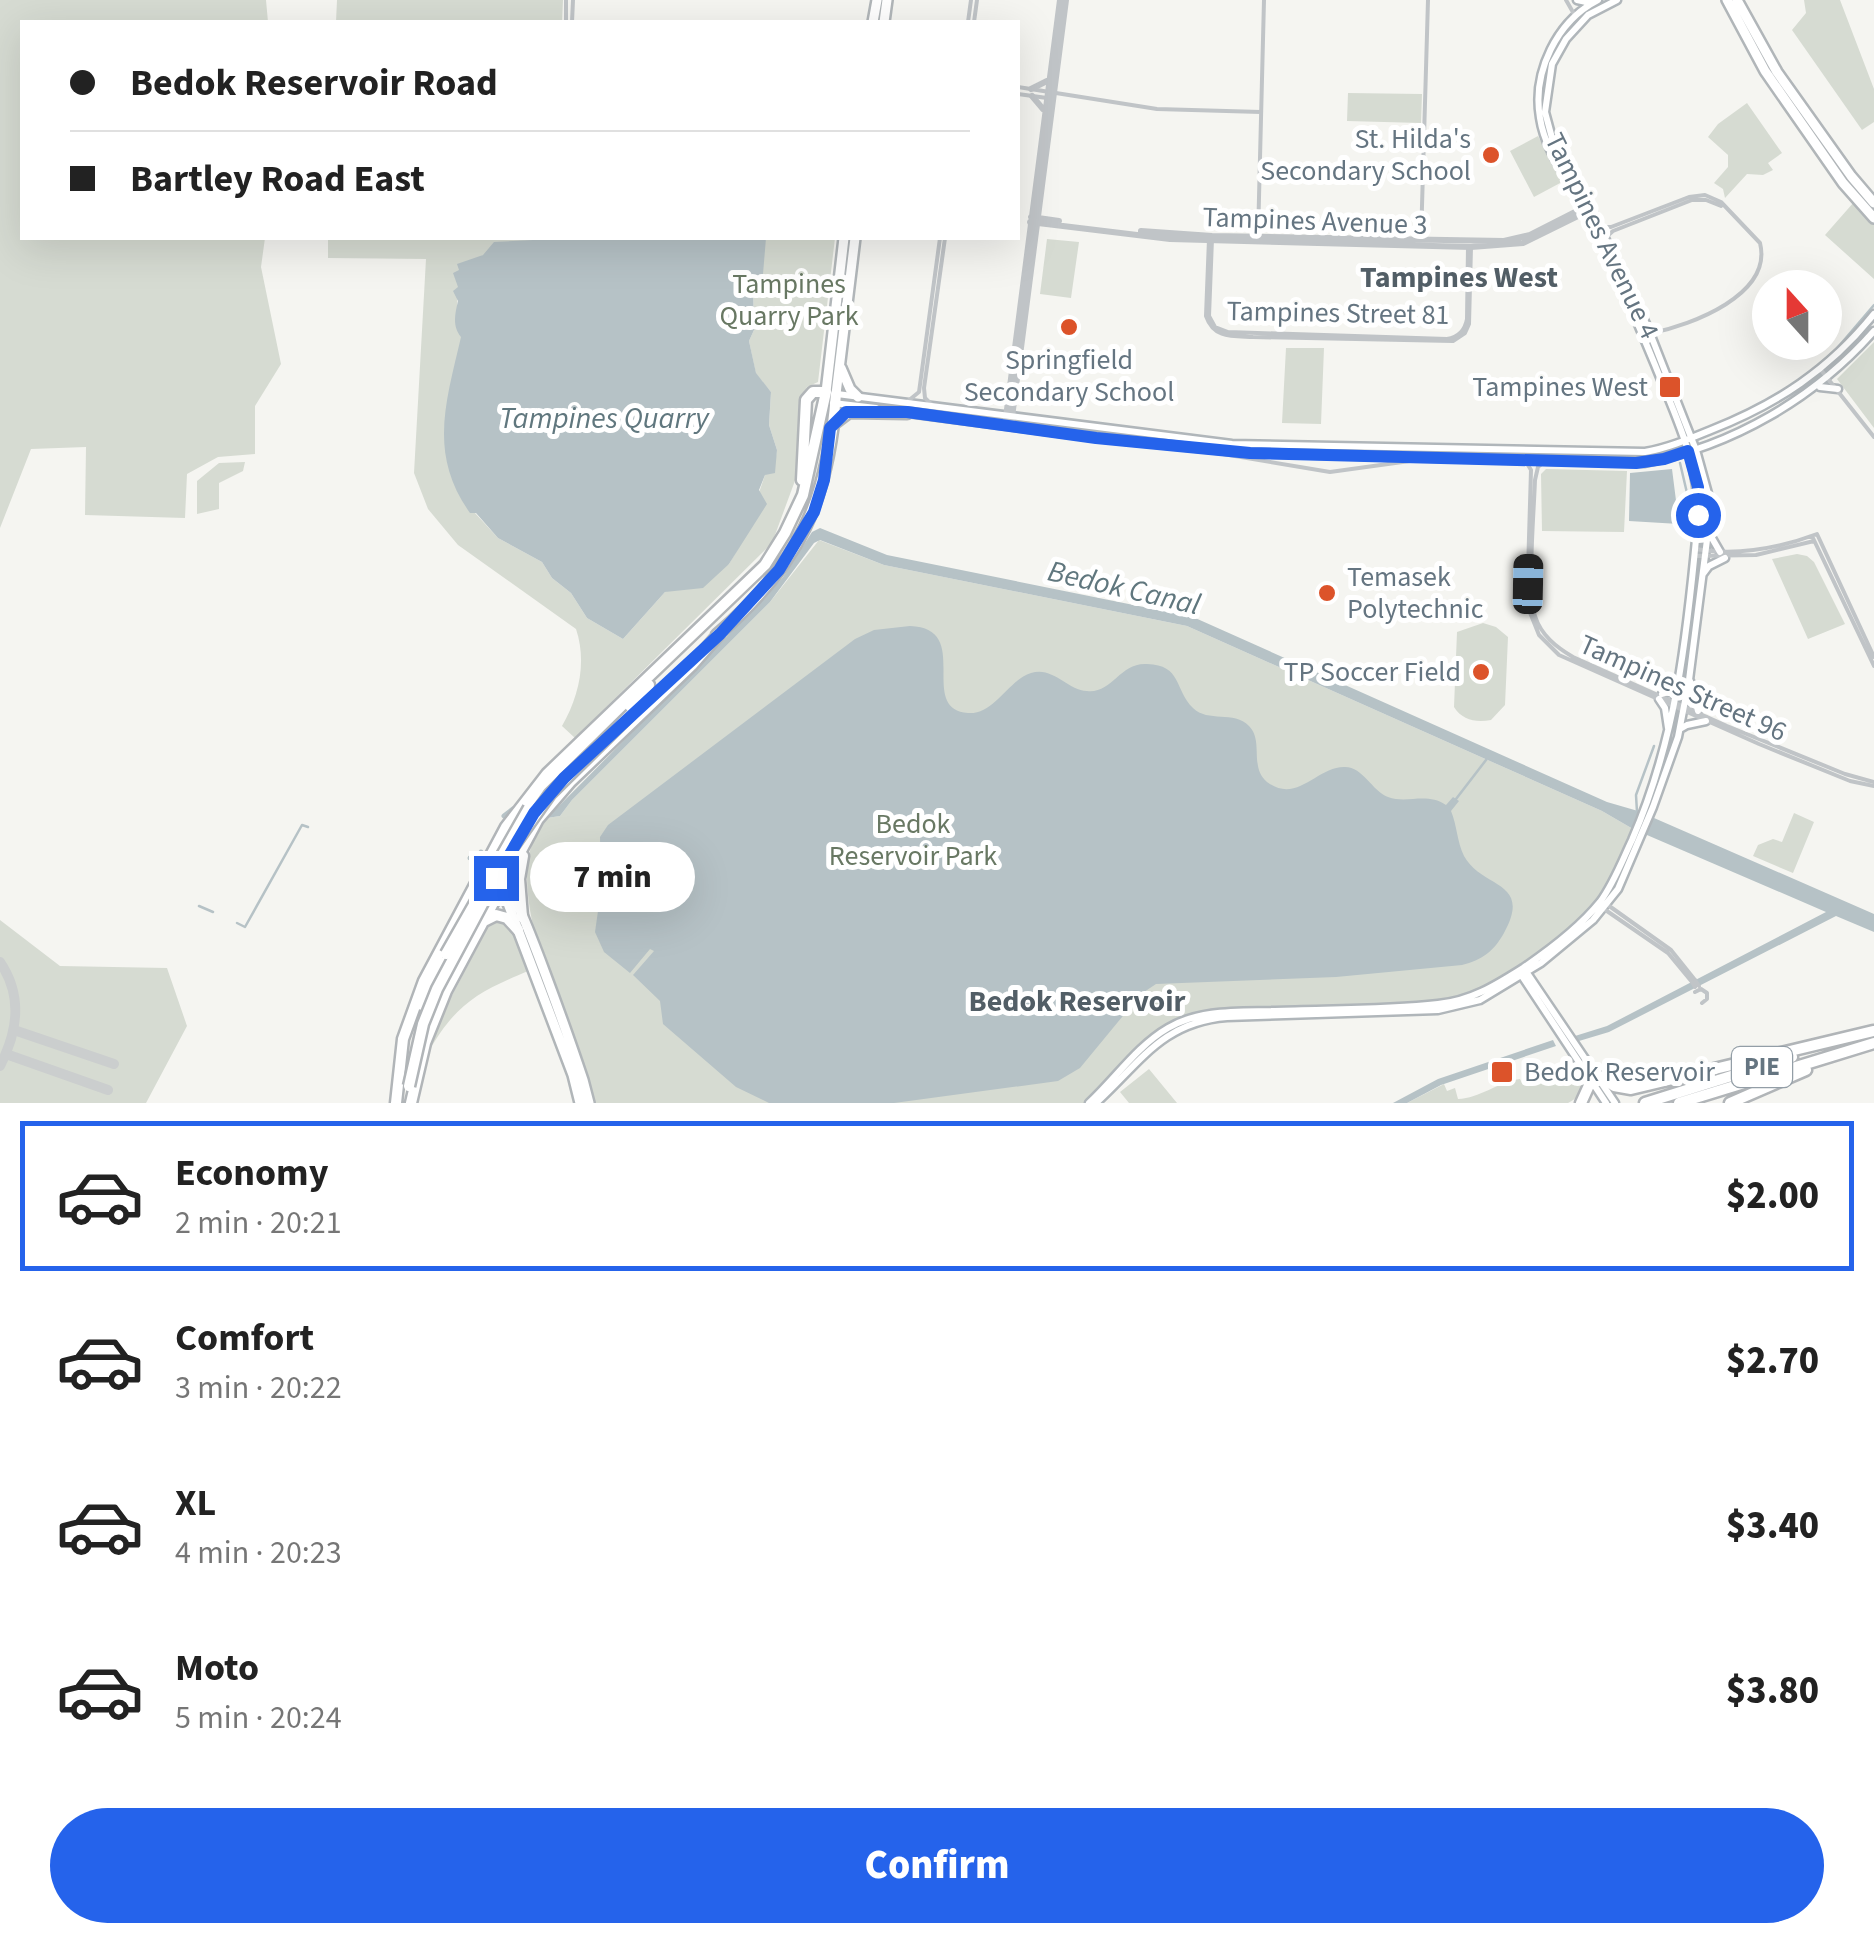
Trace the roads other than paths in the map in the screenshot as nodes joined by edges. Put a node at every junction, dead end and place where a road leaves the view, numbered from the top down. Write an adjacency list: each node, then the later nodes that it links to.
1 (1063, 0): 12 (street); 15 (street)
2 (1264, 0): 16 (street)
3 (1428, 0): 31 (street)
4 (1618, 0): 9 (main road, Tampines Avenue 4)
5 (1727, 0): 21 (main road)
6 (1737, 0): 18 (main road)
7 (1572, 1): 8 (main road); 9 (street); 10 (street); 11 (main road)
8 (1595, 2): 9 (main road, Tampines Avenue 4)
9 (1584, 12): 10 (main road, Tampines Avenue 4)
10 (1577, 19): 11 (main road, Tampines Avenue 4); 20 (main road, Tampines Avenue 4)
11 (1567, 25): 20 (main road, Tampines Avenue 4)
12 (1050, 77): 14 (street); 15 (street)
13 (1020, 91): 14 (street)
14 (1031, 93): 15 (street); 17 (street)
15 (1053, 96): 16 (street); 17 (street); 22 (street)
16 (1261, 112): 26 (street)
17 (1044, 115): 22 (street)
18 (1874, 203)
19 (1725, 207): 23 (street); 24 (street); 35 (street)
20 (1588, 208): 23 (main road, Tampines Avenue 4); 32 (street, Tampines Avenue 3); 35 (main road, Tampines Avenue 4)
21 (1874, 218)
22 (1034, 220): 25 (street, Tampines Avenue 3); 46 (street)
23 (1600, 227): 24 (main road, Tampines Avenue 4)
24 (1605, 238): 35 (main road, Tampines Avenue 4)
25 (1210, 239): 26 (street, Tampines Avenue 3); 32 (street, Tampines Street 81)
26 (1258, 239): 31 (street, Tampines Avenue 3)
27 (844, 240): 42 (main road)
28 (856, 240): 36 (main road)
29 (942, 240): 43 (street)
30 (942, 240): 44 (street)
31 (1422, 243): 32 (street, Tampines Avenue 3)
32 (1470, 245)
33 (1874, 314): 37 (main road)
34 (1874, 332): 38 (main road)
35 (1649, 336): 47 (main road, Tampines Avenue 4); 52 (main road, Tampines Avenue 4)
36 (840, 365): 41 (main road); 42 (main road)
37 (1821, 370): 38 (street); 49 (main road)
38 (1828, 378): 39 (main road); 40 (street)
39 (1816, 388): 40 (main road); 53 (main road)
40 (1838, 389): 51 (street)
41 (858, 397): 42 (main road); 44 (main road)
42 (830, 398): 44 (main road); 48 (highway); 73 (highway); 84 (highway)
43 (936, 407): 44 (main road); 45 (main road)
44 (905, 408): 45 (main road); 48 (highway)
45 (977, 417): 46 (main road)
46 (1008, 421): 50 (main road)
47 (1686, 424): 49 (main road); 52 (main road, Tampines Avenue 4)
48 (830, 428): 70 (highway)
49 (1704, 433): 52 (main road)
50 (1098, 434): 54 (main road); 55 (main road)
51 (1874, 437)
52 (1688, 439): 57 (main road); 61 (main road)
53 (1706, 444): 57 (main road); 63 (main road)
54 (1190, 448): 55 (main road); 59 (street)
55 (1232, 448): 56 (main road); 59 (main road)
56 (1443, 450): 58 (main road); 60 (main road)
57 (1692, 450): 61 (main road); 63 (main road); 66 (main road)
58 (1519, 457): 60 (main road); 61 (main road); 62 (main road); 76 (street, Tampines Street 96)
59 (1432, 458): 60 (main road)
60 (1452, 458)
61 (1610, 458): 62 (main road)
62 (1548, 460): 76 (street, Tampines Street 96)
63 (1698, 460): 64 (main road)
64 (1708, 532): 67 (main road); 68 (main road)
65 (1815, 537): 68 (street); 71 (street); 72 (street)
66 (1694, 552): 67 (street); 75 (main road)
67 (1704, 554): 68 (street); 69 (main road)
68 (1722, 555): 69 (main road)
69 (1701, 578): 74 (main road)
70 (720, 634): 73 (highway); 85 (highway)
71 (1874, 657)
72 (1874, 666)
73 (663, 678): 102 (highway, bridge); 108 (highway, bridge)
74 (1689, 680): 77 (main road); 78 (main road)
75 (1678, 688): 76 (main road); 77 (main road)
76 (1660, 696): 77 (street, Tampines Street 96); 81 (main road)
77 (1679, 705): 78 (street, Tampines Street 96); 79 (street, Tampines Street 96); 80 (main road); 81 (main road)
78 (1698, 711): 82 (street, Tampines Street 96)
79 (1706, 722): 80 (main road); 82 (street, Tampines Street 96)
80 (1679, 730): 83 (main road)
81 (1669, 735): 83 (main road)
82 (1874, 784)
83 (1650, 806): 88 (main road)
84 (499, 839): 86 (main road); 87 (highway)
85 (527, 840): 86 (highway); 89 (highway)
86 (502, 880): 87 (main road); 89 (main road); 90 (highway); 91 (main road)
87 (476, 882): 102 (highway)
88 (1602, 904): 92 (main road); 93 (main road); 95 (street)
89 (522, 918): 101 (main road)
90 (481, 926): 91 (highway); 108 (highway, bridge)
91 (518, 930): 103 (main road)
92 (1541, 964): 93 (main road); 96 (main road)
93 (1523, 972): 94 (main road); 96 (main road); 97 (main road)
94 (1509, 984): 96 (main road); 97 (main road)
95 (1697, 986)
96 (1533, 988): 104 (main road)
97 (1405, 1009): 111 (main road)
98 (1874, 1031): 105 (highway); 106 (highway, PIE)
99 (1874, 1043): 100 (highway, PIE)
100 (1834, 1056): 115 (highway, PIE); 116 (highway)
101 (578, 1064): 103 (main road); 110 (main road)
102 (399, 1067): 107 (highway)
103 (573, 1075): 109 (main road)
104 (1591, 1075): 105 (highway); 112 (highway); 113 (main road); 114 (main road)
105 (1632, 1089): 114 (highway)
106 (1647, 1102)
107 (396, 1103)
108 (409, 1103)
109 (580, 1103)
110 (589, 1103)
111 (1093, 1103)
112 (1582, 1103)
113 (1606, 1103)
114 (1616, 1103)
115 (1679, 1103)
116 (1730, 1103)

